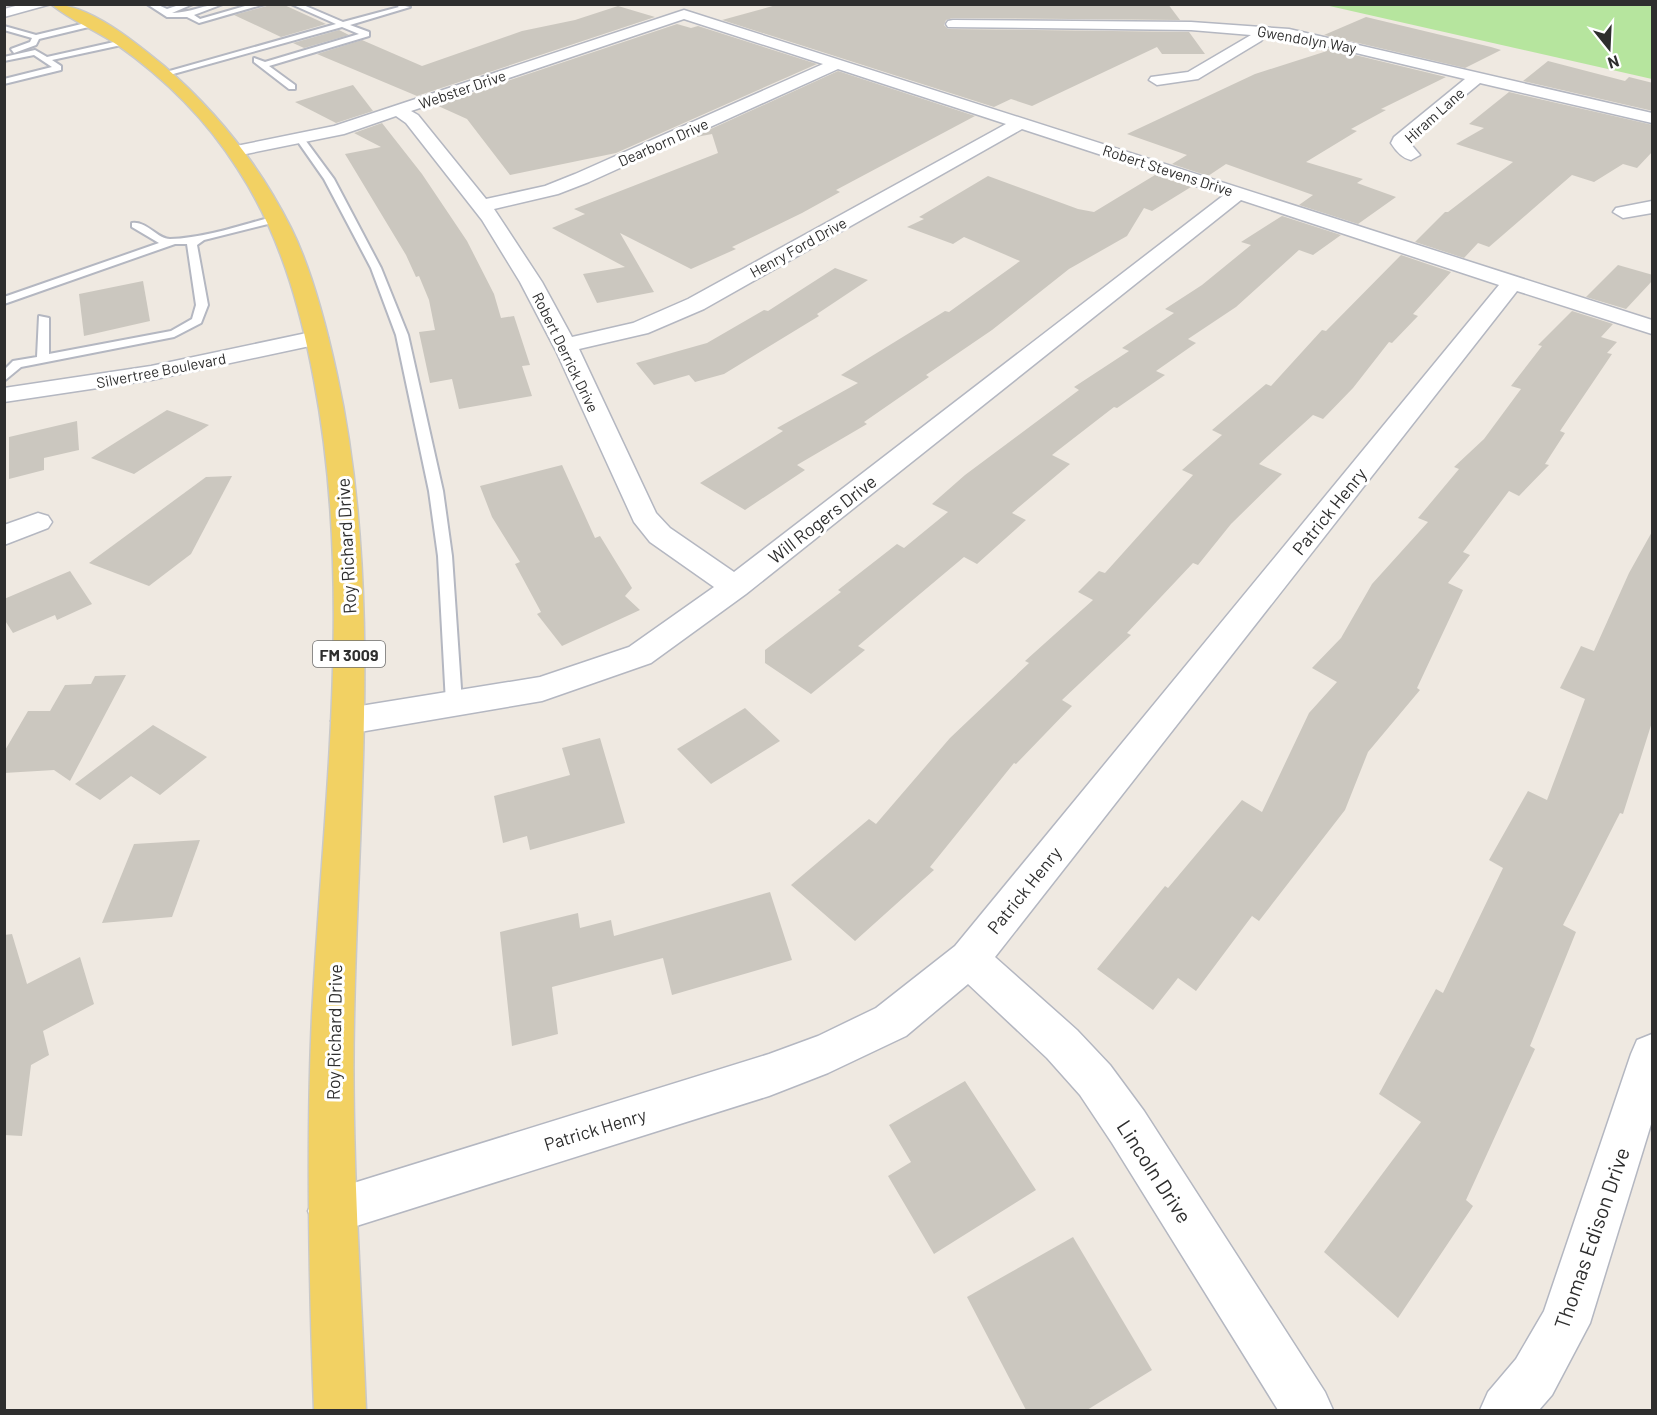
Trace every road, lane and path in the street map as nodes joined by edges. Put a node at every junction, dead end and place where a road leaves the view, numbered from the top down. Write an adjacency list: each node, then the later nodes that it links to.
1 (44, 4): 10 (street)
2 (58, 4): 13 (main road, Roy Richard Drive / FM 3009)
3 (150, 4): 9 (lane)
4 (190, 4): 9 (lane)
5 (220, 4): 12 (lane)
6 (262, 4): 12 (lane)
7 (294, 4): 15 (lane)
8 (398, 4): 15 (lane)
9 (166, 12): 12 (lane)
10 (4, 13)
11 (684, 14): 24 (street, Robert Stevens Drive); 31 (street, Webster Drive)
12 (188, 15)
13 (94, 23): 18 (lane); 19 (main road, Roy Richard Drive / FM 3009)
14 (953, 24): 17 (street, Gwendolyn Way)
15 (345, 25): 20 (lane); 25 (lane)
16 (4, 28): 18 (lane)
17 (1262, 30): 27 (street, Gwendolyn Way); 28 (street)
18 (36, 37): 21 (lane)
19 (123, 42): 23 (lane); 26 (main road, Roy Richard Drive / FM 3009)
20 (246, 52): 25 (lane); 26 (lane)
21 (4, 53)
22 (4, 59): 23 (lane)
23 (46, 60): 29 (lane)
24 (838, 63): 33 (street, Robert Stevens Drive); 38 (street, Dearborn Drive)
25 (263, 65): 30 (lane)
26 (163, 74): 35 (main road, Roy Richard Drive / FM 3009)
27 (1478, 76): 32 (street, Gwendolyn Way); 36 (street, Hiram Lane)
28 (1157, 80)
29 (4, 82)
30 (292, 87)
31 (398, 110): 34 (street, Webster Drive); 38 (street, Robert Derrick Drive)
32 (1653, 118)
33 (1022, 122): 37 (street, Robert Stevens Drive); 50 (street, Henry Ford Drive)
34 (300, 139): 35 (street, Webster Drive); 57 (lane)
35 (236, 151): 41 (main road, Roy Richard Drive / FM 3009)
36 (1411, 155)
37 (1238, 193): 45 (street, Robert Stevens Drive); 56 (street, Will Rogers Drive)
38 (482, 206): 50 (street, Robert Derrick Drive)
39 (1653, 207): 40 (street)
40 (1623, 212)
41 (276, 219): 43 (lane); 49 (main road, Roy Richard Drive / FM 3009)
42 (136, 225): 44 (lane)
43 (195, 241): 44 (lane); 51 (lane)
44 (167, 243): 46 (lane)
45 (1513, 282): 48 (street, Robert Stevens Drive); 59 (street, Patrick Henry)
46 (4, 302)
47 (43, 318): 51 (lane)
48 (1653, 327)
49 (316, 338): 53 (street, Silvertree Boulevard); 58 (main road, Roy Richard Drive / FM 3009)
50 (564, 346): 56 (street, Robert Derrick Drive)
51 (43, 360): 52 (lane)
52 (4, 378)
53 (4, 395)
54 (38, 522): 55 (street)
55 (4, 536)
56 (735, 587): 57 (street, Will Rogers Drive)
57 (454, 704): 58 (street, Will Rogers Drive)
58 (348, 721): 61 (main road, Roy Richard Drive / FM 3009)
59 (969, 959): 61 (street, Patrick Henry); 63 (street, Lincoln Drive)
60 (1653, 1054): 64 (street, Thomas Edison Drive)
61 (331, 1211): 62 (main road, Roy Richard Drive / FM 3009)
62 (340, 1410)
63 (1308, 1410)
64 (1506, 1410)

